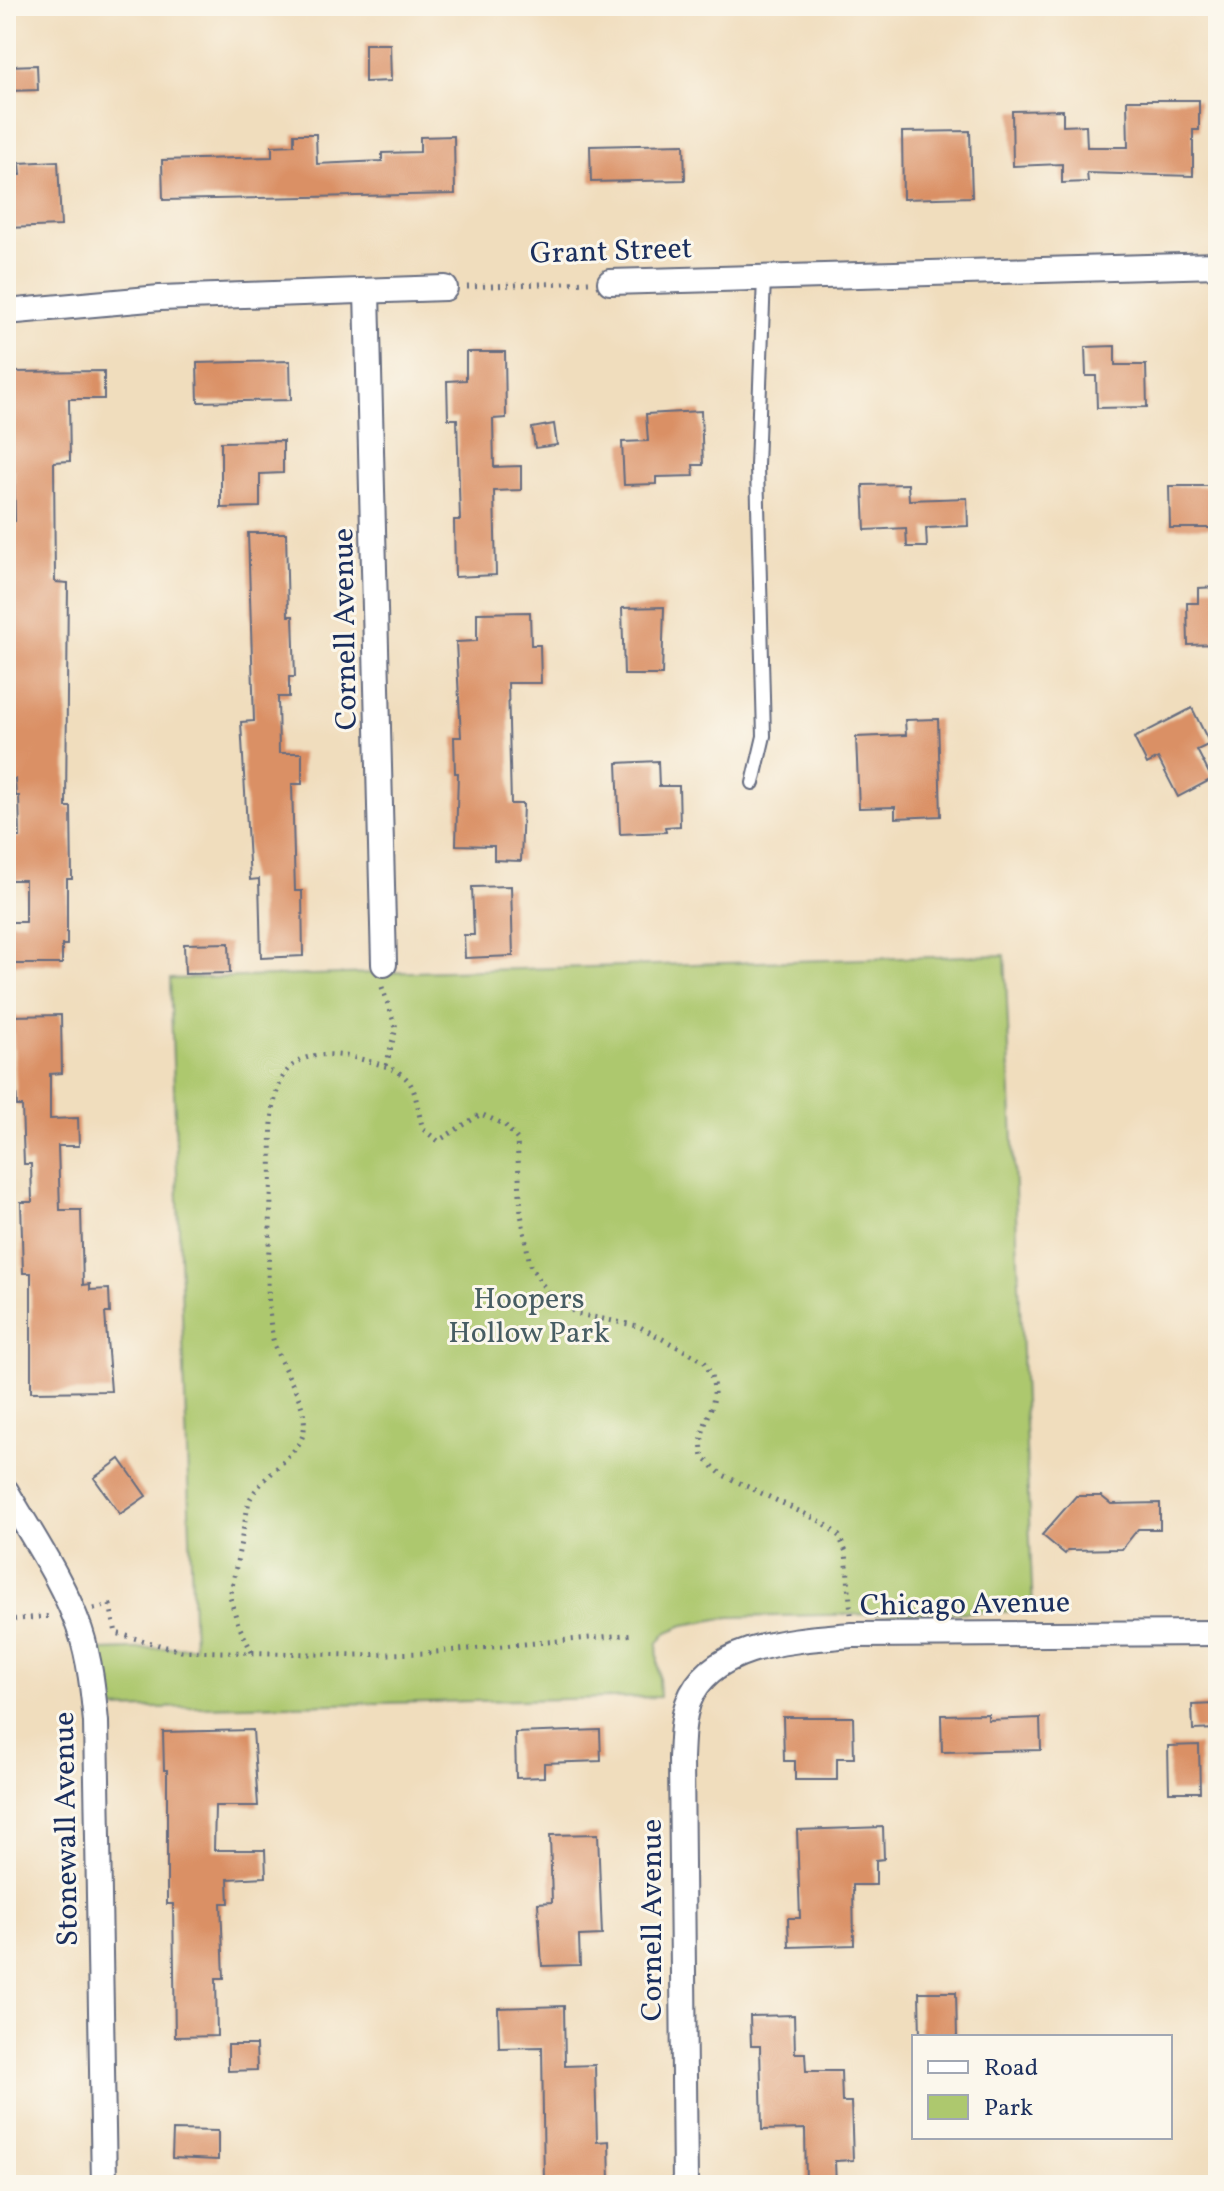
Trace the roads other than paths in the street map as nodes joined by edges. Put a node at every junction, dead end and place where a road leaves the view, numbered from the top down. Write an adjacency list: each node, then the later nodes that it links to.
1 (1218, 265): 2 (street, Grant Street)
2 (764, 277): 3 (street, Grant Street); 7 (lane)
3 (610, 282)
4 (445, 288): 5 (street)
5 (367, 292): 6 (street); 8 (street, Cornell Avenue)
6 (6, 312)
7 (753, 783)
8 (384, 964)
9 (6, 1491): 12 (street, Stonewall Avenue)
10 (1218, 1633): 11 (street, Chicago Avenue)
11 (718, 1666): 13 (street, Cornell Avenue)
12 (104, 2185)
13 (685, 2185)

